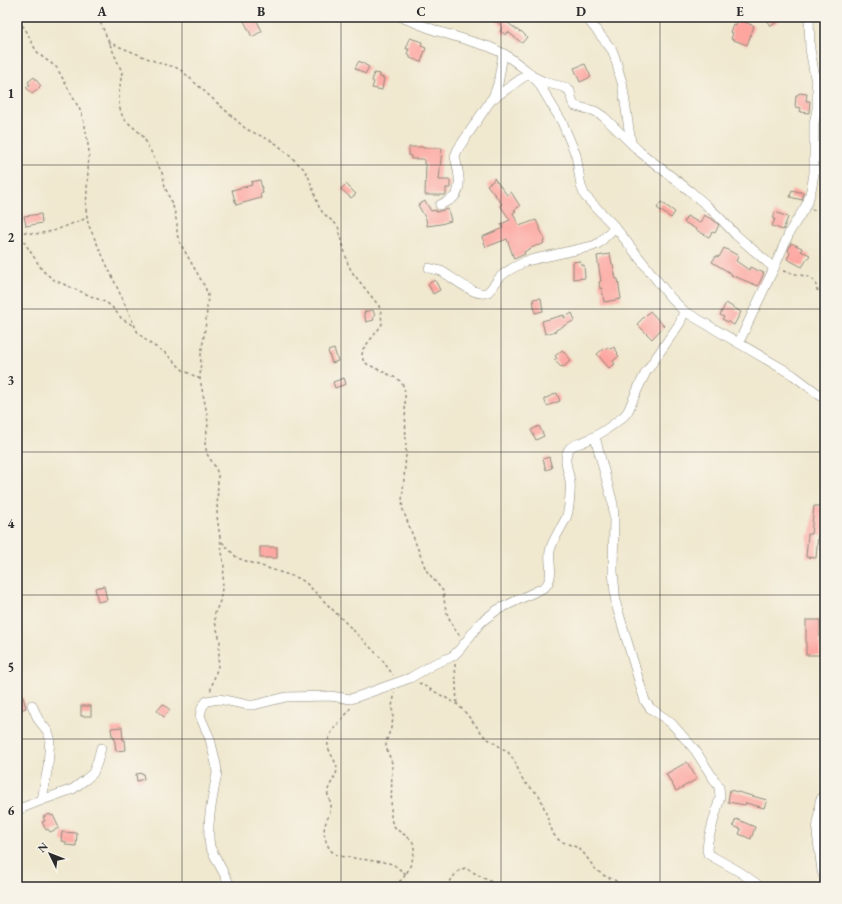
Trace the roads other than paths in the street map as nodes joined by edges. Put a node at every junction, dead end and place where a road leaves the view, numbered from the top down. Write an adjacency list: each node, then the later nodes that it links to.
1 (401, 17): 4 (street)
2 (586, 17): 7 (street)
3 (809, 17): 11 (street)
4 (503, 54): 5 (street); 6 (street)
5 (531, 75): 6 (street); 7 (street); 9 (street)
6 (489, 102): 8 (street)
7 (631, 143): 11 (street)
8 (440, 204)
9 (615, 227): 10 (street); 12 (street)
10 (429, 268)
11 (774, 268): 13 (street)
12 (684, 310): 13 (street); 15 (street)
13 (739, 342): 14 (street)
14 (825, 399)
15 (594, 437): 22 (street); 23 (street)
16 (32, 705): 19 (street)
17 (101, 748): 19 (street)
18 (825, 793): 21 (street)
19 (42, 800): 20 (street)
20 (17, 810)
21 (825, 881)
22 (231, 887)
23 (761, 887)

